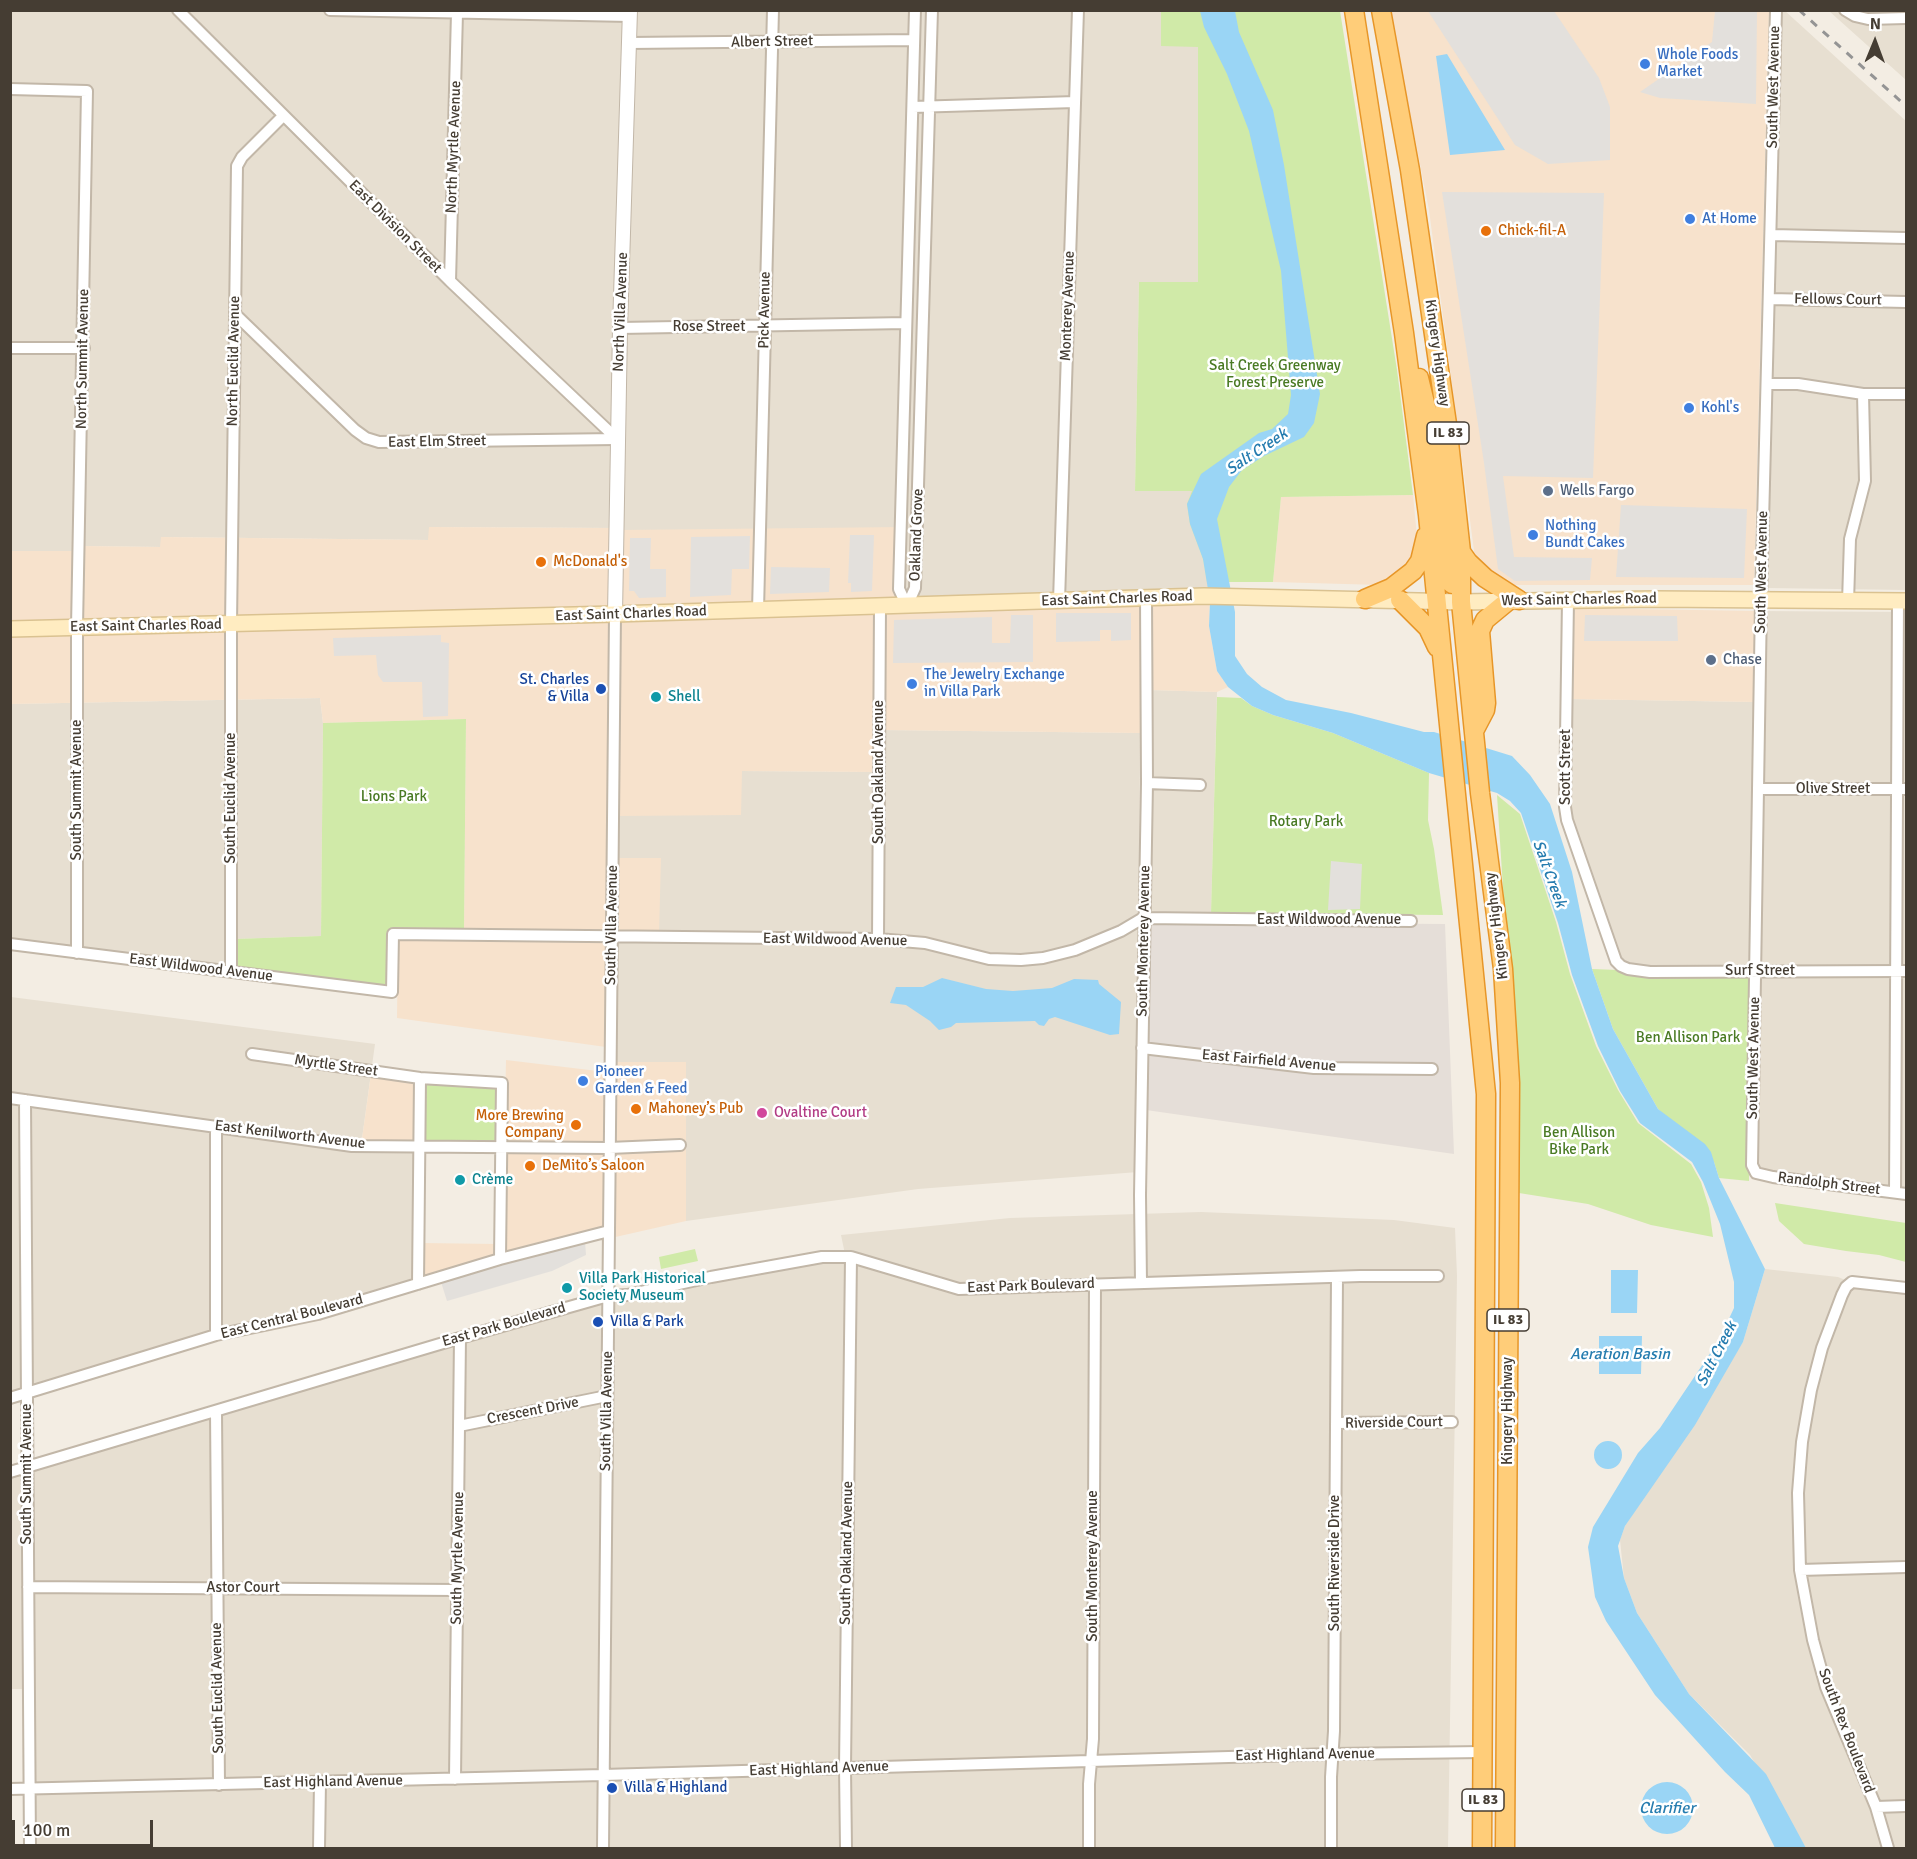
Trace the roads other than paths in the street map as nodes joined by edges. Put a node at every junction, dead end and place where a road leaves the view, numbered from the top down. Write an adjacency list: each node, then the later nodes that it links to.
1 (178, 10): 21 (street, East Division Street)
2 (330, 10): 11 (street)
3 (773, 10): 15 (street, Pick Avenue)
4 (915, 10): 14 (street, Oakland Grove)
5 (932, 10): 19 (street, Oakland Grove)
6 (1078, 10): 18 (street, Monterey Avenue)
7 (1354, 10): 31 (highway, Kingery Highway / IL 83)
8 (1381, 10): 39 (highway, Kingery Highway / IL 83)
9 (1776, 10): 22 (street, South West Avenue)
10 (1845, 10): 13 (street)
11 (457, 13): 12 (street); 24 (street, North Myrtle Avenue)
12 (630, 13): 16 (street, North Villa Avenue)
13 (1906, 18)
14 (914, 40): 15 (street, Albert Street); 20 (street, Oakland Grove)
15 (772, 42): 16 (street, Albert Street); 30 (street, Pick Avenue)
16 (629, 43): 29 (street, North Villa Avenue)
17 (10, 89): 33 (street, North Summit Avenue)
18 (1075, 102): 19 (street); 46 (street, Monterey Avenue)
19 (930, 106): 20 (street); 53 (street, Oakland Grove)
20 (913, 107): 28 (street, Oakland Grove)
21 (284, 116): 24 (street, East Division Street); 27 (street, North Euclid Avenue)
22 (1772, 235): 23 (street); 25 (street, South West Avenue)
23 (1906, 238)
24 (450, 281): 37 (street, East Division Street)
25 (1770, 299): 26 (street, Fellows Court); 34 (street, South West Avenue)
26 (1906, 302)
27 (235, 314): 37 (street, East Elm Street); 56 (street, North Euclid Avenue)
28 (906, 323): 30 (street, Rose Street); 53 (street, Oakland Grove)
29 (620, 327): 30 (street, Rose Street); 37 (street, North Villa Avenue)
30 (765, 327): 54 (street, Pick Avenue)
31 (1404, 333): 38 (highway, Kingery Highway / IL 83); 50 (highway)
32 (10, 348): 33 (street)
33 (84, 348): 57 (street, North Summit Avenue)
34 (1767, 384): 35 (street); 48 (street, South West Avenue)
35 (1863, 394): 36 (street); 51 (street)
36 (1906, 394)
37 (617, 438): 55 (street, North Villa Avenue)
38 (1429, 523): 42 (highway); 47 (highway, Kingery Highway / IL 83)
39 (1461, 552): 44 (highway); 50 (highway, Kingery Highway / IL 83)
40 (1252, 596): 41 (main road, East Saint Charles Road); 42 (main road, West Saint Charles Road)
41 (1146, 598): 46 (main road, East Saint Charles Road); 61 (street, South Monterey Avenue)
42 (1365, 599): 43 (main road, West Saint Charles Road)
43 (1400, 600): 47 (main road, West Saint Charles Road); 59 (highway)
44 (1514, 600): 45 (main road, West Saint Charles Road); 50 (main road, West Saint Charles Road); 60 (highway)
45 (1568, 600): 48 (main road, West Saint Charles Road); 71 (street, Scott Street)
46 (1059, 601): 53 (main road, East Saint Charles Road)
47 (1438, 601): 50 (main road, West Saint Charles Road); 59 (highway, Kingery Highway / IL 83)
48 (1761, 601): 51 (main road, West Saint Charles Road); 63 (street, South West Avenue)
49 (1902, 601): 51 (main road, West Saint Charles Road); 64 (street)
50 (1461, 602): 60 (highway, Kingery Highway / IL 83)
51 (1848, 602)
52 (880, 606): 53 (main road, East Saint Charles Road); 54 (main road, East Saint Charles Road); 68 (street, South Oakland Avenue)
53 (907, 606)
54 (758, 610): 55 (main road, East Saint Charles Road)
55 (615, 614): 56 (main road, East Saint Charles Road); 67 (street, South Villa Avenue)
56 (231, 624): 57 (main road, East Saint Charles Road); 74 (street, South Euclid Avenue)
57 (77, 627): 58 (main road, East Saint Charles Road); 70 (street, South Summit Avenue)
58 (10, 629)
59 (1443, 662): 115 (highway, Kingery Highway / IL 83)
60 (1474, 736): 134 (highway, Kingery Highway / IL 83)
61 (1147, 783): 62 (street); 65 (street, South Monterey Avenue)
62 (1200, 785)
63 (1759, 789): 64 (street, Olive Street); 72 (street, South West Avenue)
64 (1902, 789): 73 (street)
65 (1143, 918): 66 (street, East Wildwood Avenue); 68 (street, East Wildwood Avenue); 75 (street, South Monterey Avenue)
66 (1411, 921)
67 (611, 937): 68 (street, East Wildwood Avenue); 74 (street, East Wildwood Avenue); 85 (street, South Villa Avenue)
68 (878, 939)
69 (10, 944): 70 (street, East Wildwood Avenue)
70 (77, 952): 74 (street, East Wildwood Avenue)
71 (1616, 961): 72 (street, Surf Street)
72 (1756, 971): 73 (street, Surf Street); 86 (street, South West Avenue)
73 (1901, 971): 87 (street)
74 (231, 972)
75 (1142, 1048): 77 (street, East Fairfield Avenue); 94 (street, South Monterey Avenue)
76 (252, 1054): 78 (street, Myrtle Street)
77 (1432, 1069)
78 (420, 1078): 83 (street); 84 (street, Myrtle Street)
79 (10, 1098): 80 (street, East Kenilworth Avenue)
80 (25, 1100): 81 (street, East Kenilworth Avenue); 101 (street, South Summit Avenue)
81 (216, 1126): 83 (street, East Kenilworth Avenue); 99 (street)
82 (680, 1145): 85 (street, East Kenilworth Avenue)
83 (419, 1146): 84 (street, East Kenilworth Avenue); 95 (street)
84 (501, 1147): 85 (street, East Kenilworth Avenue); 91 (street)
85 (609, 1148): 89 (street, South Villa Avenue)
86 (1753, 1170): 87 (street, Randolph Street)
87 (1895, 1192): 88 (street, Randolph Street)
88 (1906, 1194)
89 (609, 1231): 91 (street, East Central Boulevard); 98 (street, South Villa Avenue)
90 (850, 1257): 96 (street, East Park Boulevard); 98 (street, East Park Boulevard); 118 (street, South Oakland Avenue)
91 (500, 1259): 95 (street, East Central Boulevard)
92 (1438, 1276): 93 (street, East Park Boulevard)
93 (1337, 1277): 94 (street, East Park Boulevard); 106 (street, South Riverside Drive)
94 (1141, 1283): 96 (street, East Park Boulevard)
95 (418, 1284): 99 (street, East Central Boulevard)
96 (1095, 1284): 117 (street, South Monterey Avenue)
97 (1906, 1288): 111 (street, South Rex Boulevard)
98 (608, 1296): 100 (street, East Park Boulevard); 102 (street, South Villa Avenue)
99 (216, 1335): 101 (street, East Central Boulevard)
100 (460, 1338): 104 (street, East Park Boulevard); 107 (street, South Myrtle Avenue)
101 (27, 1393): 103 (street, East Central Boulevard); 108 (street, South Summit Avenue)
102 (607, 1396): 107 (street, Crescent Drive); 119 (street, South Villa Avenue)
103 (10, 1398)
104 (216, 1411): 108 (street, East Park Boulevard); 113 (street, South Euclid Avenue)
105 (1452, 1422): 106 (street, Riverside Court)
106 (1336, 1424): 116 (street, South Riverside Drive)
107 (459, 1426): 114 (street, South Myrtle Avenue)
108 (27, 1467): 109 (street, East Park Boulevard); 112 (street, South Summit Avenue)
109 (10, 1472)
110 (1906, 1567): 111 (street)
111 (1800, 1570): 126 (street, South Rex Boulevard)
112 (28, 1587): 113 (street, Astor Court); 124 (street, South Summit Avenue)
113 (217, 1588): 114 (street, Astor Court); 122 (street, South Euclid Avenue)
114 (457, 1590): 120 (street, South Myrtle Avenue)
115 (1483, 1752): 116 (street, East Highland Avenue); 133 (highway, Kingery Highway / IL 83)
116 (1333, 1754): 117 (street, East Highland Avenue); 132 (street, South Riverside Drive)
117 (1091, 1761): 118 (street, East Highland Avenue); 131 (street, South Monterey Avenue)
118 (845, 1768): 119 (street, East Highland Avenue); 130 (street, South Oakland Avenue)
119 (603, 1775): 120 (street, East Highland Avenue); 129 (street, South Villa Avenue)
120 (455, 1779): 121 (street, East Highland Avenue)
121 (320, 1782): 122 (street, East Highland Avenue); 128 (street)
122 (219, 1785): 124 (street, East Highland Avenue)
123 (10, 1789): 124 (street, East Highland Avenue)
124 (30, 1789): 127 (street, South Summit Avenue)
125 (1906, 1806): 126 (street)
126 (1876, 1807): 135 (street, South Rex Boulevard)
127 (30, 1848)
128 (319, 1848)
129 (603, 1848)
130 (846, 1848)
131 (1089, 1848)
132 (1330, 1848)
133 (1482, 1848)
134 (1505, 1848)
135 (1888, 1848)

